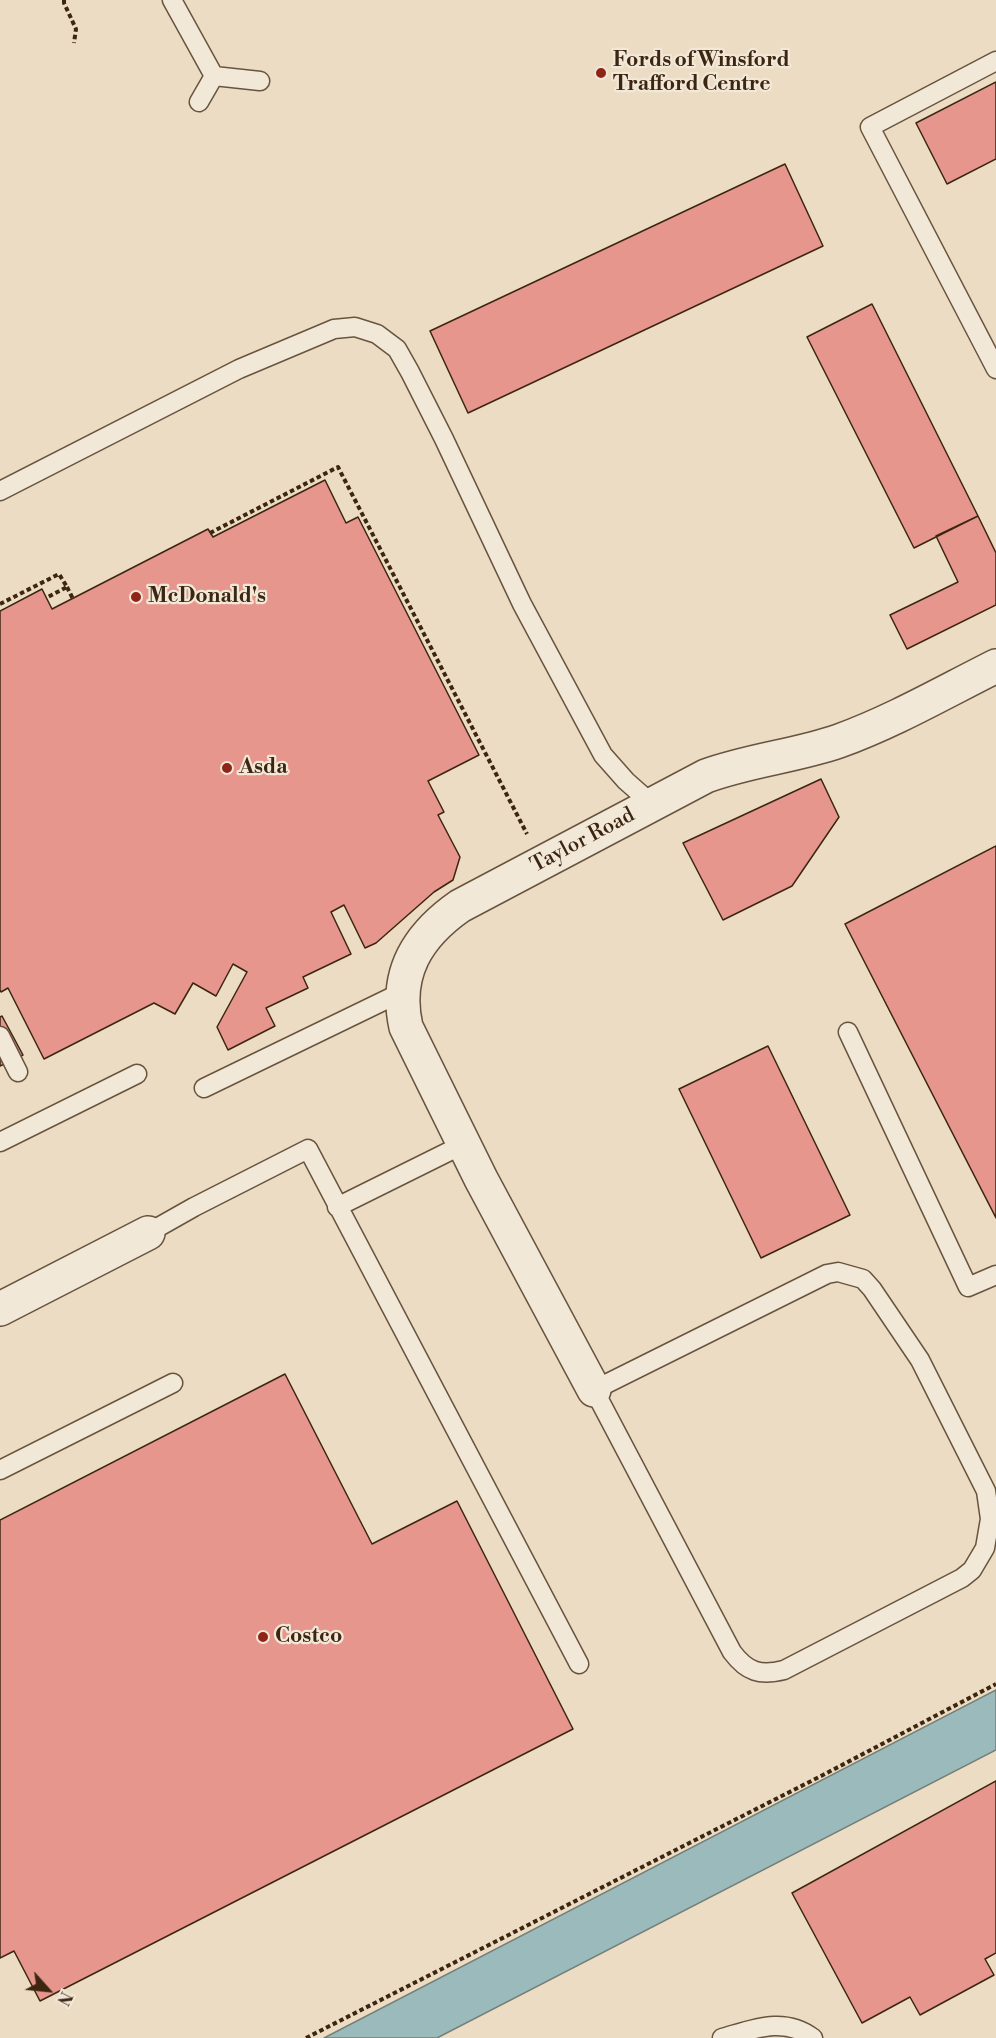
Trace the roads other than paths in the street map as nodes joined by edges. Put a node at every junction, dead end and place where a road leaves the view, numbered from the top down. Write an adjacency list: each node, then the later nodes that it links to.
1 (172, 0): 3 (lane)
2 (996, 61): 6 (lane)
3 (214, 76): 4 (lane); 5 (lane)
4 (260, 81)
5 (199, 102)
6 (996, 369)
7 (0, 491): 9 (lane)
8 (996, 666): 9 (street, Taylor Road)
9 (652, 804): 10 (street, Taylor Road)
10 (402, 992): 15 (lane); 17 (street, Taylor Road)
11 (848, 1032): 20 (lane)
12 (0, 1036): 13 (lane)
13 (18, 1072)
14 (137, 1074): 16 (lane)
15 (204, 1088)
16 (0, 1142)
17 (464, 1144): 18 (lane); 23 (street, Taylor Road)
18 (337, 1206): 19 (lane); 25 (lane)
19 (148, 1233): 21 (street)
20 (996, 1275)
21 (0, 1310)
22 (173, 1383): 24 (lane)
23 (594, 1390): 23 (lane)
24 (0, 1470)
25 (579, 1664)
26 (722, 2038): 27 (lane)
27 (813, 2038)

